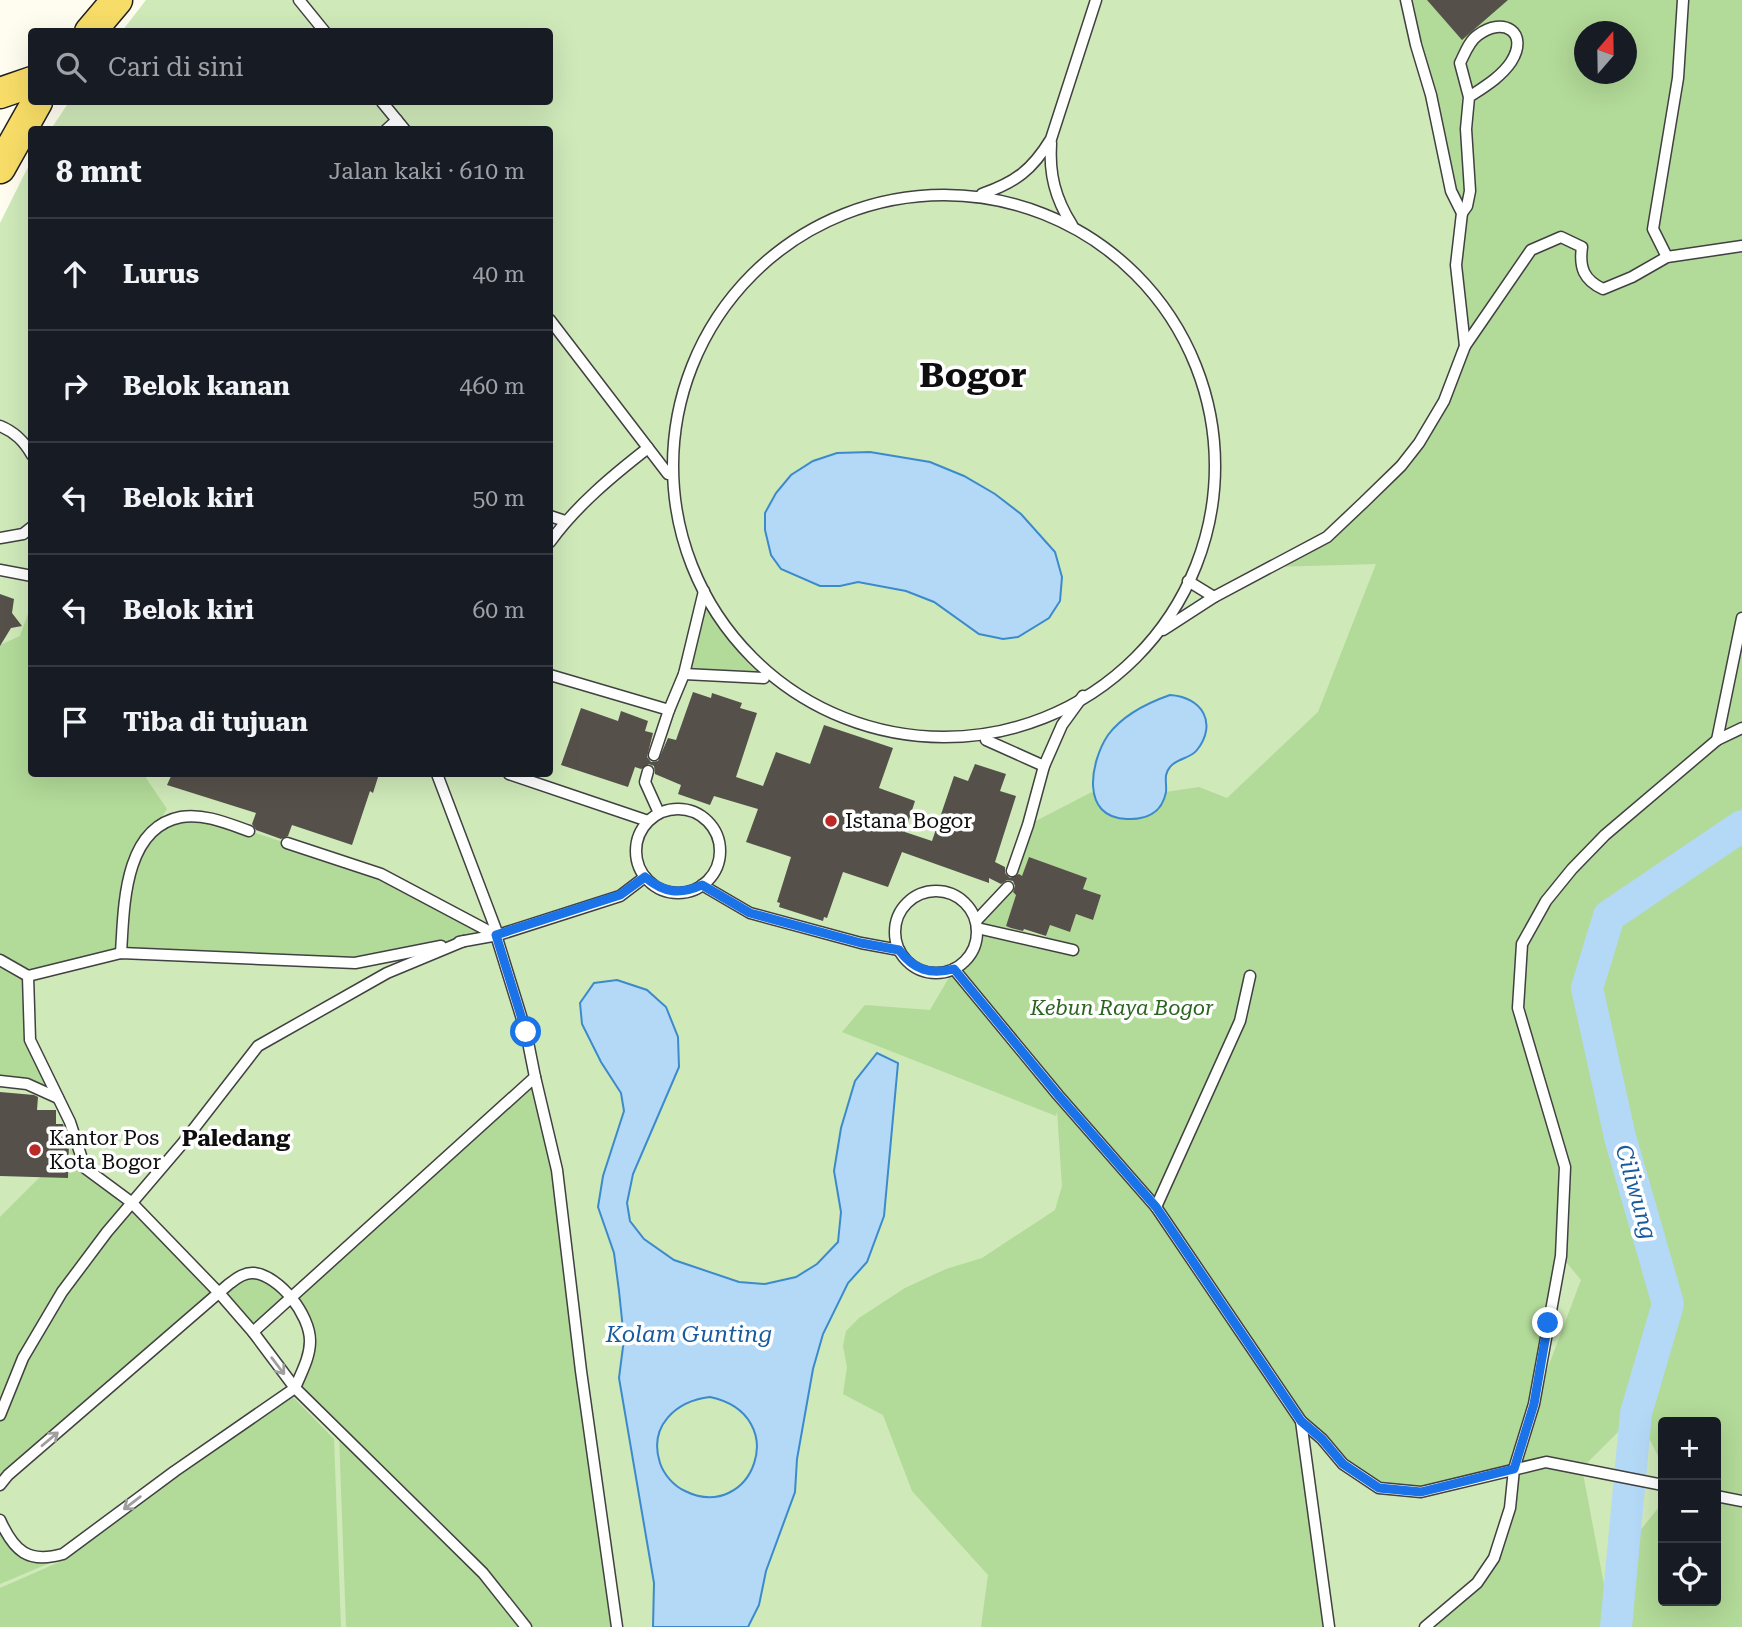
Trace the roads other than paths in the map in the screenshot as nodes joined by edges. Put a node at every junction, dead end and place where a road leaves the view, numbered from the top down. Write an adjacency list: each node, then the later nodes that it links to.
1 (117, 0): 6 (main road)
2 (299, 0): 7 (lane)
3 (1096, 0): 16 (lane)
4 (1406, 0): 19 (lane)
5 (1683, 0): 22 (lane)
6 (93, 28)
7 (322, 28)
8 (28, 83): 9 (main road)
9 (0, 93)
10 (1469, 97): 10 (lane); 19 (lane)
11 (35, 105): 17 (main road)
12 (384, 105): 13 (lane)
13 (397, 120): 14 (lane); 15 (lane)
14 (390, 126)
15 (402, 126)
16 (1051, 139): 18 (lane); 20 (lane)
17 (0, 168)
18 (979, 195): 20 (lane); 28 (lane)
19 (1462, 213): 24 (lane)
20 (1072, 225): 36 (lane)
21 (1742, 246): 22 (lane)
22 (1667, 257): 24 (lane)
23 (553, 324): 27 (lane)
24 (1465, 346): 38 (lane)
25 (0, 426): 26 (lane)
26 (28, 448)
27 (648, 448): 28 (lane); 30 (lane)
28 (668, 474): 37 (lane)
29 (553, 517): 30 (lane)
30 (565, 521): 33 (lane)
31 (28, 530): 32 (lane)
32 (0, 538)
33 (553, 538)
34 (0, 570): 35 (lane)
35 (28, 575)
36 (1190, 576): 38 (lane); 40 (lane)
37 (704, 591): 41 (lane); 43 (lane)
38 (1214, 597): 40 (lane)
39 (1742, 618): 48 (lane)
40 (1160, 632): 44 (lane)
41 (684, 674): 43 (lane); 45 (lane)
42 (553, 676): 45 (lane)
43 (764, 678): 47 (lane)
44 (1085, 692): 47 (lane); 50 (lane)
45 (669, 710): 49 (lane)
46 (1742, 728): 48 (lane)
47 (986, 740): 50 (lane)
48 (1717, 740): 83 (lane)
49 (653, 755)
50 (1044, 766): 58 (lane)
51 (648, 771): 54 (lane)
52 (438, 777): 63 (lane)
53 (518, 777): 55 (lane)
54 (659, 813): 55 (lane); 60 (lane)
55 (648, 821): 59 (lane)
56 (249, 831): 67 (lane)
57 (287, 843): 63 (lane)
58 (1012, 871)
59 (645, 877): 60 (lane); 63 (lane)
60 (702, 885): 65 (lane)
61 (1008, 887): 62 (lane)
62 (977, 924): 65 (lane); 66 (lane); 69 (lane)
63 (497, 935): 64 (lane); 72 (lane)
64 (464, 941): 67 (lane); 75 (lane)
65 (899, 950): 69 (lane)
66 (1073, 950)
67 (121, 953): 71 (lane)
68 (0, 960): 71 (lane)
69 (954, 969): 76 (lane)
70 (1250, 975): 76 (lane)
71 (28, 976): 74 (lane)
72 (535, 1077): 78 (lane); 90 (lane)
73 (0, 1081): 74 (lane)
74 (58, 1098): 75 (lane)
75 (131, 1202): 77 (lane); 81 (lane)
76 (1156, 1207): 82 (lane)
77 (219, 1294): 78 (lane); 79 (lane); 85 (lane, one-way to 77)
78 (291, 1298): 79 (lane); 80 (lane)
79 (253, 1332): 80 (lane, one-way to 80)
80 (295, 1388): 88 (lane, one-way to 88); 89 (lane)
81 (0, 1415)
82 (1301, 1421): 83 (lane); 91 (lane)
83 (1514, 1469): 84 (lane); 92 (lane)
84 (1658, 1484)
85 (0, 1485)
86 (1721, 1497): 87 (lane)
87 (1742, 1501)
88 (0, 1520)
89 (526, 1627)
90 (617, 1627)
91 (1329, 1627)
92 (1425, 1627)

